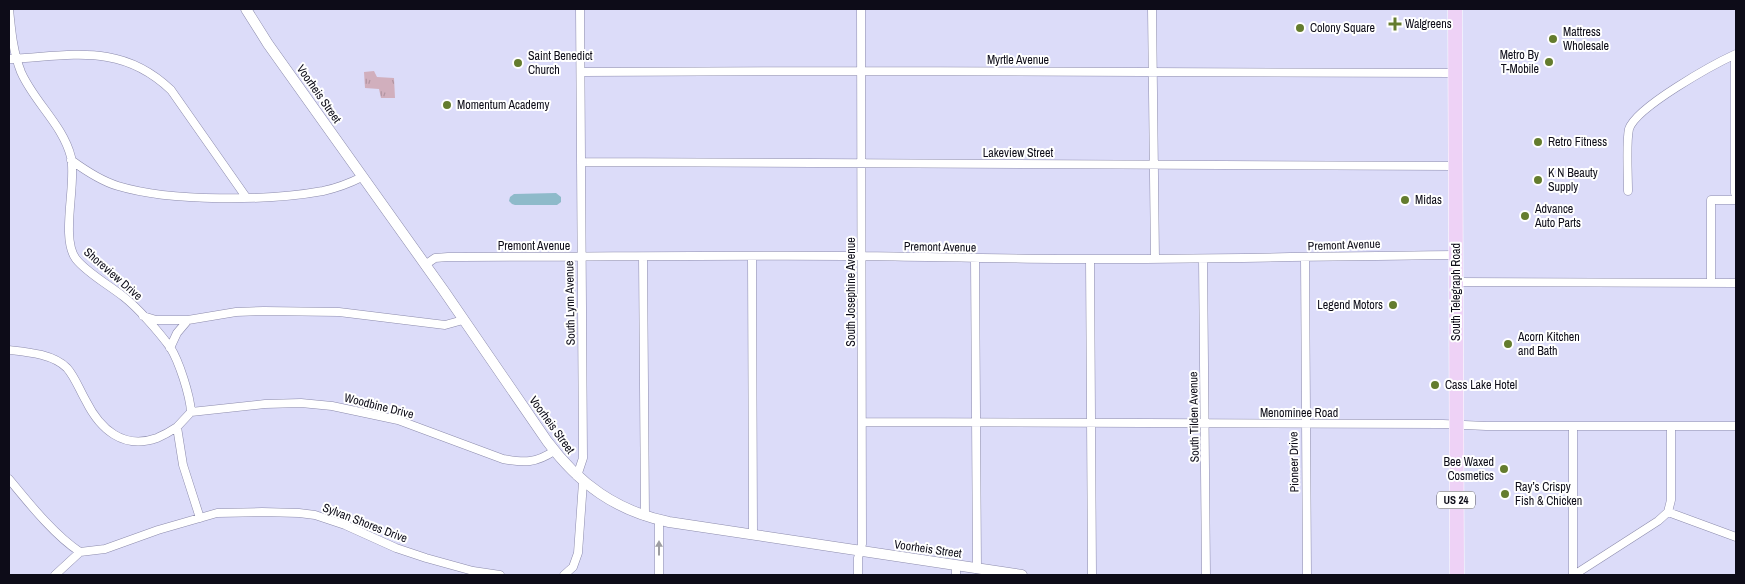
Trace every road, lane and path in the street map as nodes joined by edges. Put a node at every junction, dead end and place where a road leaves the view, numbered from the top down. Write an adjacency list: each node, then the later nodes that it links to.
1 (9, 9): 8 (street, Shoreview Drive)
2 (246, 9): 18 (street, Voorheis Street)
3 (580, 9): 10 (street, South Lynn Avenue)
4 (861, 9): 9 (street, South Josephine Avenue)
5 (1152, 9): 11 (street)
6 (1455, 9): 12 (highway, South Telegraph Road / US 24)
7 (1736, 55): 19 (street); 20 (street)
8 (13, 59): 13 (street, Shoreview Drive); 21 (street)
9 (862, 70): 10 (street, Myrtle Avenue); 11 (street, Myrtle Avenue); 15 (street, South Josephine Avenue)
10 (581, 72): 14 (street, South Lynn Avenue)
11 (1153, 72): 12 (street, Myrtle Avenue); 16 (street)
12 (1455, 73): 17 (highway, South Telegraph Road / US 24)
13 (71, 160): 21 (street); 36 (street, Shoreview Drive)
14 (581, 162): 15 (street, Lakeview Street); 24 (street, South Lynn Avenue)
15 (862, 163): 16 (street, Lakeview Street); 23 (street, South Josephine Avenue)
16 (1155, 165): 17 (street, Lakeview Street); 31 (street)
17 (1455, 166): 22 (highway, South Telegraph Road / US 24)
18 (362, 177): 21 (street); 32 (street, Voorheis Street)
19 (1628, 191)
20 (1736, 196): 34 (street)
21 (246, 197)
22 (1456, 255): 28 (street, Premont Avenue); 33 (highway, South Telegraph Road / US 24)
23 (862, 256): 26 (street, Premont Avenue); 29 (street, Premont Avenue); 42 (street, South Josephine Avenue)
24 (581, 257): 25 (street, Premont Avenue); 32 (street, Premont Avenue); 54 (street, South Lynn Avenue)
25 (643, 257): 26 (street, Premont Avenue); 56 (street)
26 (752, 257): 59 (street)
27 (1203, 258): 28 (street, Premont Avenue); 31 (street, Premont Avenue); 45 (street, South Tilden Avenue)
28 (1305, 258): 46 (street, Pioneer Drive)
29 (975, 259): 30 (street, Premont Avenue); 43 (street)
30 (1090, 259): 31 (street, Premont Avenue); 44 (street)
31 (1155, 259)
32 (425, 265): 38 (street, Voorheis Street)
33 (1456, 282): 34 (street); 47 (highway, South Telegraph Road / US 24)
34 (1711, 283): 35 (street)
35 (1736, 283)
36 (143, 316): 37 (street); 39 (street, Shoreview Drive)
37 (188, 320): 38 (street); 39 (street)
38 (463, 320): 52 (street, Voorheis Street)
39 (170, 348): 41 (street, Shoreview Drive)
40 (9, 350): 51 (street)
41 (191, 412): 51 (street); 52 (street, Woodbine Drive)
42 (862, 422): 43 (street, Menominee Road); 61 (street, South Josephine Avenue)
43 (976, 423): 44 (street, Menominee Road); 63 (street)
44 (1091, 423): 45 (street, Menominee Road); 71 (street)
45 (1205, 424): 46 (street, Menominee Road); 72 (street, South Tilden Avenue)
46 (1305, 424): 47 (street, Menominee Road); 73 (street, Pioneer Drive)
47 (1456, 425): 50 (street, Menominee Road); 74 (highway, South Telegraph Road / US 24)
48 (1671, 426): 49 (street, Menominee Road); 50 (street, Menominee Road); 55 (street)
49 (1736, 426)
50 (1572, 427): 75 (street)
51 (178, 428): 57 (street)
52 (554, 451): 54 (street, Voorheis Street)
53 (9, 479): 62 (street)
54 (580, 479): 56 (street, Voorheis Street); 67 (street)
55 (1668, 512): 60 (street); 75 (street)
56 (645, 516): 58 (street, Voorheis Street)
57 (200, 518): 62 (street, Sylvan Shores Drive); 66 (street, Sylvan Shores Drive)
58 (659, 520): 59 (street, Voorheis Street); 68 (street, one-way to 58)
59 (753, 535): 61 (street, Voorheis Street)
60 (1736, 537)
61 (860, 551): 64 (street, Voorheis Street); 69 (street, South Josephine Avenue)
62 (80, 552): 65 (street)
63 (977, 569): 64 (street, Voorheis Street); 70 (street, Voorheis Street)
64 (956, 570)
65 (55, 575)
66 (500, 575)
67 (564, 575)
68 (659, 575)
69 (858, 575)
70 (1022, 575)
71 (1092, 575)
72 (1206, 575)
73 (1307, 575)
74 (1456, 575)
75 (1573, 575)

